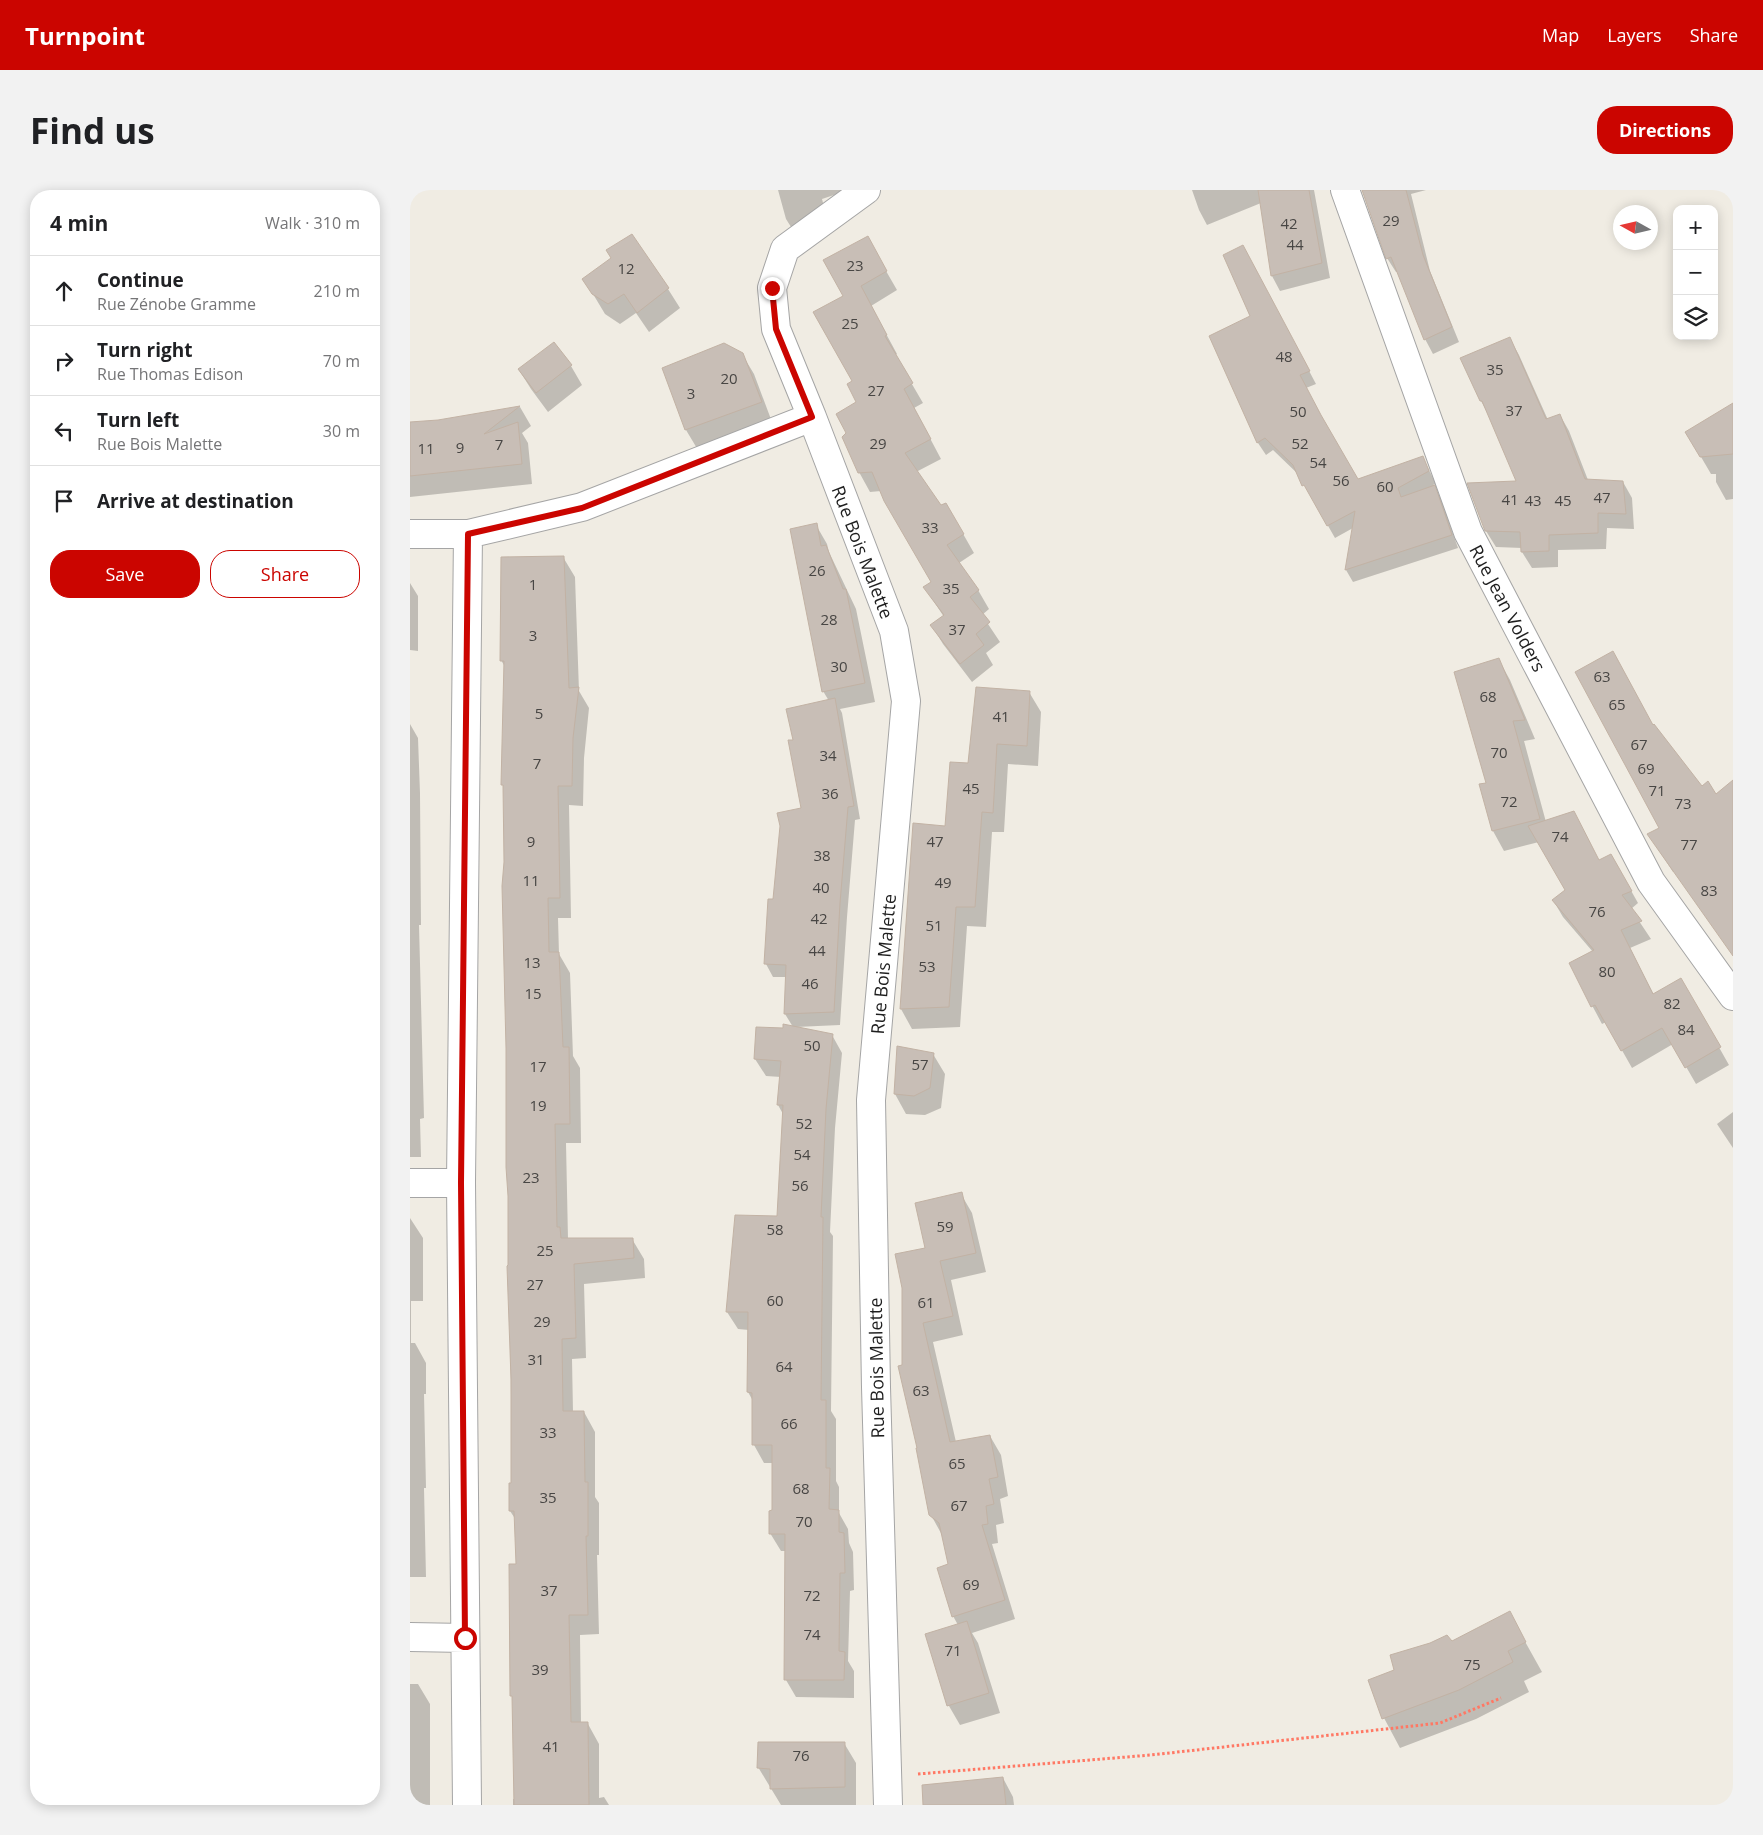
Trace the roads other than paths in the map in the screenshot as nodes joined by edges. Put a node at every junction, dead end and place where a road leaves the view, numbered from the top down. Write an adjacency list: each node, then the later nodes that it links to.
1 (866, 190): 3 (street, Rue Bois Malette)
2 (1345, 190): 6 (street, Rue Jean Volders)
3 (812, 417): 5 (street); 12 (street, Rue Bois Malette)
4 (410, 534): 5 (street)
5 (468, 534): 8 (street)
6 (1733, 996)
7 (410, 1183): 8 (street)
8 (461, 1183): 10 (street)
9 (410, 1637): 10 (street)
10 (465, 1638): 11 (street)
11 (467, 1805)
12 (888, 1805)

